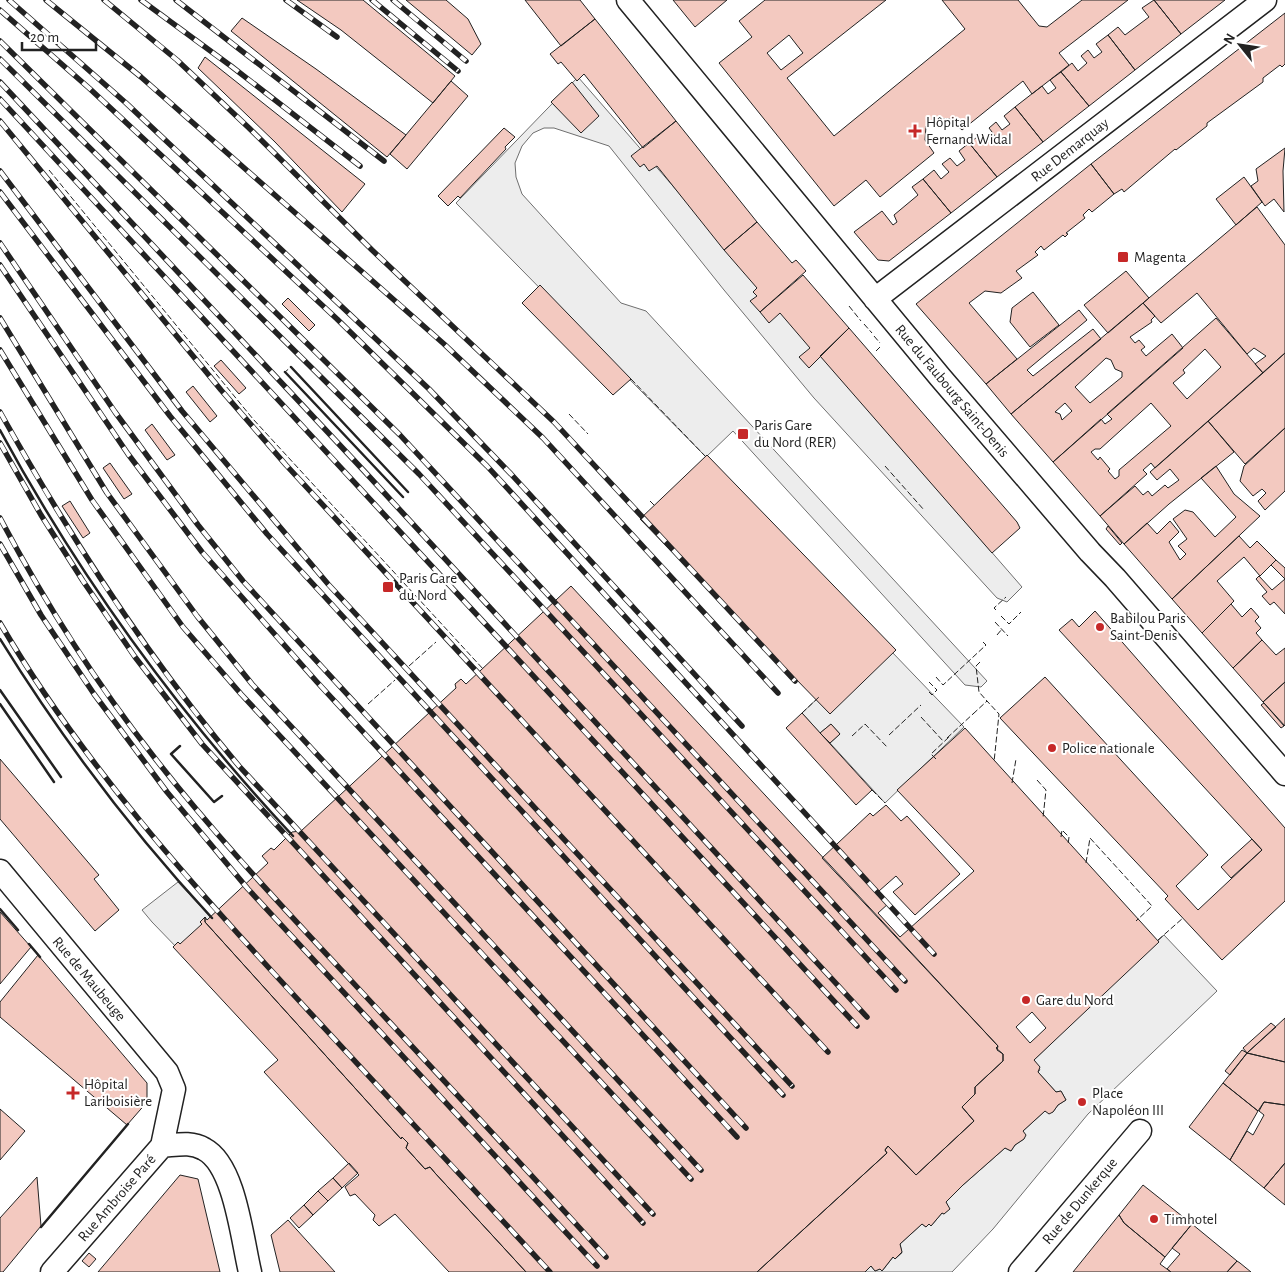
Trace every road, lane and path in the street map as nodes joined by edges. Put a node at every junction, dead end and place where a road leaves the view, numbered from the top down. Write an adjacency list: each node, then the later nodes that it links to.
1 (628, 0): 3 (street, Rue du Faubourg Saint-Denis)
2 (1265, 0): 3 (street, Rue Demarquay)
3 (875, 299): 4 (street, Rue du Faubourg Saint-Denis)
4 (1285, 774)
5 (0, 871): 6 (street, Rue de Maubeuge)
6 (174, 1088): 8 (street, Rue Ambroise Paré)
7 (1140, 1131): 11 (street, Rue de Dunkerque)
8 (162, 1146): 9 (street, Rue Ambroise Paré); 10 (street)
9 (52, 1272)
10 (250, 1272)
11 (1020, 1272)

